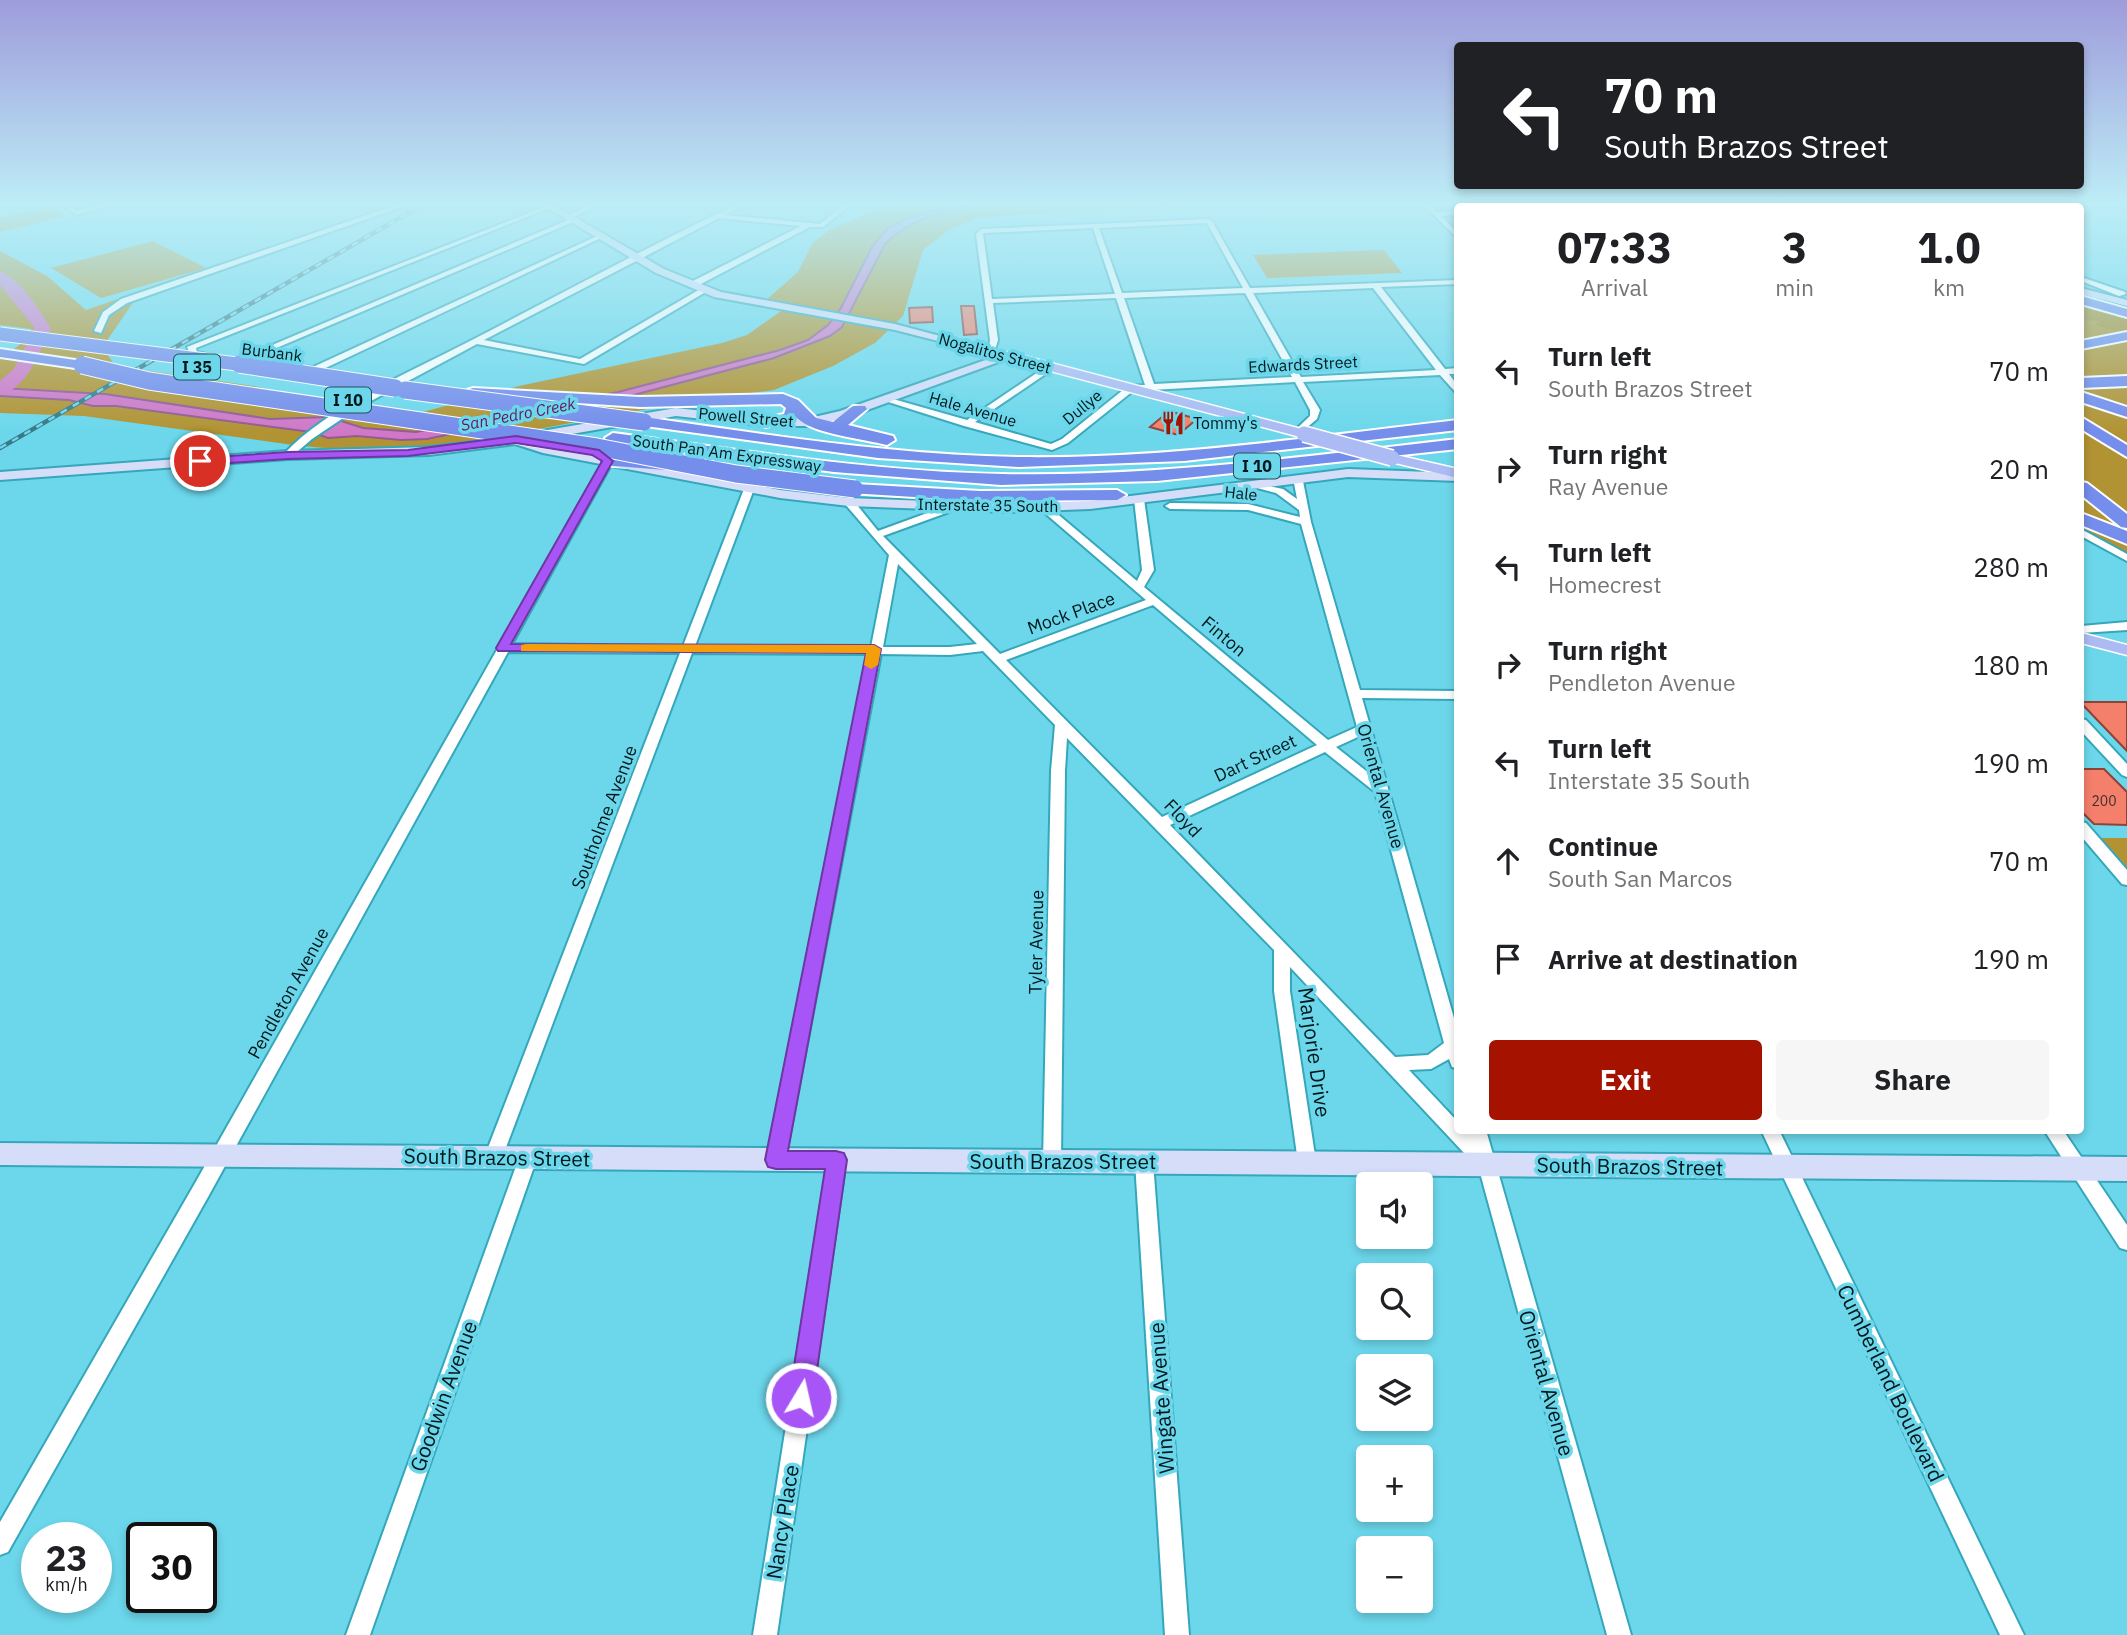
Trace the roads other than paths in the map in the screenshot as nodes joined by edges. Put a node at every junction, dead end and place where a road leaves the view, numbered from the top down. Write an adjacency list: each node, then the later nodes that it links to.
1 (184, 280): 23 (street)
2 (360, 280): 33 (street, Burbank)
3 (428, 280): 33 (street)
4 (506, 280): 33 (street, Burbank)
5 (591, 280): 27 (street)
6 (682, 280): 13 (street, Nogalitos Street)
7 (701, 280): 13 (street)
8 (985, 280): 20 (street)
9 (1113, 280): 18 (street)
10 (1242, 280): 16 (street)
11 (2084, 280): 19 (street)
12 (1454, 282): 14 (street)
13 (692, 285): 15 (street, Nogalitos Street)
14 (1375, 285): 16 (street); 37 (street)
15 (705, 290): 27 (street); 29 (street, Nogalitos Street)
16 (1248, 291): 18 (street); 39 (street)
17 (2084, 291): 19 (street)
18 (1118, 296): 20 (street); 42 (street)
19 (2124, 298)
20 (988, 301): 29 (street)
21 (2084, 301): 22 (highway)
22 (2127, 313)
23 (99, 331)
24 (0, 332): 45 (highway, South Pan Am Expressway / I 10, bridge)
25 (2127, 336): 28 (highway)
26 (0, 340): 45 (highway, South Pan Am Expressway / I 35, bridge)
27 (476, 341): 64 (street)
28 (2084, 344)
29 (991, 351): 31 (street, Nogalitos Street)
30 (0, 353): 34 (highway, South Pan Am Expressway / I 10)
31 (1009, 356): 35 (main road, Nogalitos Street); 48 (street, Powell Street)
32 (0, 360): 34 (highway)
33 (236, 362)
34 (77, 365): 74 (highway, South Pan Am Expressway / I 10, bridge); 79 (highway, bridge)
35 (1050, 367): 44 (main road, Nogalitos Street); 55 (street)
36 (1454, 371): 37 (street, Edwards Street)
37 (1442, 372): 39 (street, Edwards Street); 43 (street)
38 (2127, 372): 40 (highway)
39 (1298, 379): 42 (street, Edwards Street); 59 (street)
40 (2084, 379): 41 (highway); 46 (highway)
41 (2127, 381)
42 (1150, 386): 44 (street, Edwards Street)
43 (1454, 387)
44 (1130, 388): 59 (main road, Nogalitos Street); 63 (street, Dullye)
45 (400, 389): 49 (highway, bridge); 68 (highway, South Pan Am Expressway / I 10, bridge)
46 (2127, 395)
47 (2084, 398): 52 (highway)
48 (886, 400): 51 (street, Powell Street); 55 (street, Hale Avenue)
49 (792, 403): 51 (highway); 53 (highway); 54 (highway)
50 (2084, 407): 60 (highway)
51 (851, 412): 54 (street, Powell Street); 58 (highway)
52 (2127, 412)
53 (766, 422): 54 (street, Powell Street); 61 (street, Powell Street)
54 (810, 422): 58 (highway)
55 (967, 424): 63 (street, Hale Avenue)
56 (2084, 424): 65 (highway)
57 (1454, 425): 68 (highway, South Pan Am Expressway / I 10)
58 (848, 432): 68 (highway)
59 (1300, 433): 66 (main road, Nogalitos Street, bridge)
60 (2127, 434)
61 (516, 439): 64 (street, Powell Street); 67 (street, Interstate 35 South)
62 (1454, 444): 74 (highway, South Pan Am Expressway / I 10)
63 (1052, 447)
64 (292, 452): 70 (street, Powell Street)
65 (2127, 452)
66 (1395, 458): 69 (street, Interstate 35 South); 71 (main road, Nogalitos Street)
67 (608, 461): 74 (highway); 77 (street, Interstate 35 South); 98 (street, Pendleton Avenue)
68 (1065, 463)
69 (1370, 472): 72 (street, Interstate 35 South); 73 (street, Interstate 35 South)
70 (3, 475)
71 (1454, 475)
72 (1454, 476)
73 (1298, 478): 75 (street, Interstate 35 South); 84 (street, Oriental Avenue)
74 (1055, 480)
75 (1247, 484): 76 (street, Interstate 35 South); 84 (street)
76 (1212, 488): 79 (highway); 80 (street, Interstate 35 South)
77 (750, 489): 79 (street, Interstate 35 South); 99 (street, Southolme Avenue)
78 (2084, 489): 86 (highway)
79 (852, 495): 81 (street, Interstate 35 South); 88 (street, Floyd)
80 (1139, 499): 83 (street, Interstate 35 South); 92 (street)
81 (956, 506): 83 (street, Interstate 35 South); 88 (street)
82 (1170, 506): 84 (street, Hale)
83 (1044, 508): 92 (street, Finton)
84 (1306, 516): 103 (street, Oriental Avenue)
85 (2084, 519): 89 (highway)
86 (2127, 523)
87 (2084, 534): 91 (street)
88 (876, 535): 90 (street, Floyd)
89 (2127, 538)
90 (895, 553): 97 (street, Floyd); 100 (street)
91 (2127, 558)
92 (1138, 587): 93 (street, Finton)
93 (1154, 601): 102 (street, Mock Place); 108 (street, Finton)
94 (2127, 626): 95 (street)
95 (2084, 630)
96 (2084, 639): 101 (main road)
97 (987, 647): 100 (street); 102 (street, Floyd)
98 (502, 648): 99 (street); 124 (street, Pendleton Avenue)
99 (690, 648): 100 (street); 125 (street, Southolme Avenue)
100 (874, 649): 127 (street)
101 (2127, 650)
102 (999, 659): 105 (street, Floyd)
103 (1356, 694): 104 (street); 107 (street, Oriental Avenue)
104 (1454, 695)
105 (1062, 724): 111 (street, Floyd); 129 (street, Tyler Avenue)
106 (2084, 726): 109 (street)
107 (1365, 728): 108 (street, Dart Street); 110 (street, Oriental Avenue)
108 (1326, 745): 110 (street, Finton); 111 (street, Dart Street)
109 (2127, 772)
110 (1382, 790): 115 (street, Oriental Avenue)
111 (1161, 823): 114 (street, Floyd)
112 (2084, 830): 113 (street)
113 (2127, 880)
114 (1282, 947): 117 (street, Floyd); 131 (street, Marjorie Drive)
115 (1454, 1050)
116 (1454, 1054): 117 (street)
117 (1392, 1064): 118 (street, Floyd)
118 (1454, 1130)
119 (1458, 1134): 132 (street, Floyd)
120 (1478, 1134): 132 (street, Oriental Avenue)
121 (1772, 1134): 133 (street, Cumberland Boulevard)
122 (2056, 1134): 134 (street)
123 (0, 1154): 124 (street, South Brazos Street)
124 (220, 1154): 125 (street, South Brazos Street); 137 (street, Pendleton Avenue)
125 (493, 1158): 126 (street, South Brazos Street)
126 (528, 1158): 127 (street, South Brazos Street); 138 (street, Goodwin Avenue)
127 (776, 1160): 128 (street, South Brazos Street)
128 (836, 1160): 129 (street, South Brazos Street); 139 (street, Nancy Place)
129 (1052, 1161): 130 (street, South Brazos Street)
130 (1144, 1162): 131 (street, South Brazos Street); 140 (street, Wingate Avenue)
131 (1307, 1163): 132 (street, South Brazos Street)
132 (1486, 1164): 133 (street, South Brazos Street); 141 (street, Oriental Avenue)
133 (1788, 1167): 134 (street, South Brazos Street); 142 (street, Cumberland Boulevard)
134 (2079, 1169): 135 (street, South Brazos Street); 136 (street)
135 (2127, 1169)
136 (2127, 1241)
137 (0, 1544)
138 (358, 1635)
139 (765, 1635)
140 (1177, 1635)
141 (1619, 1635)
142 (2011, 1635)

